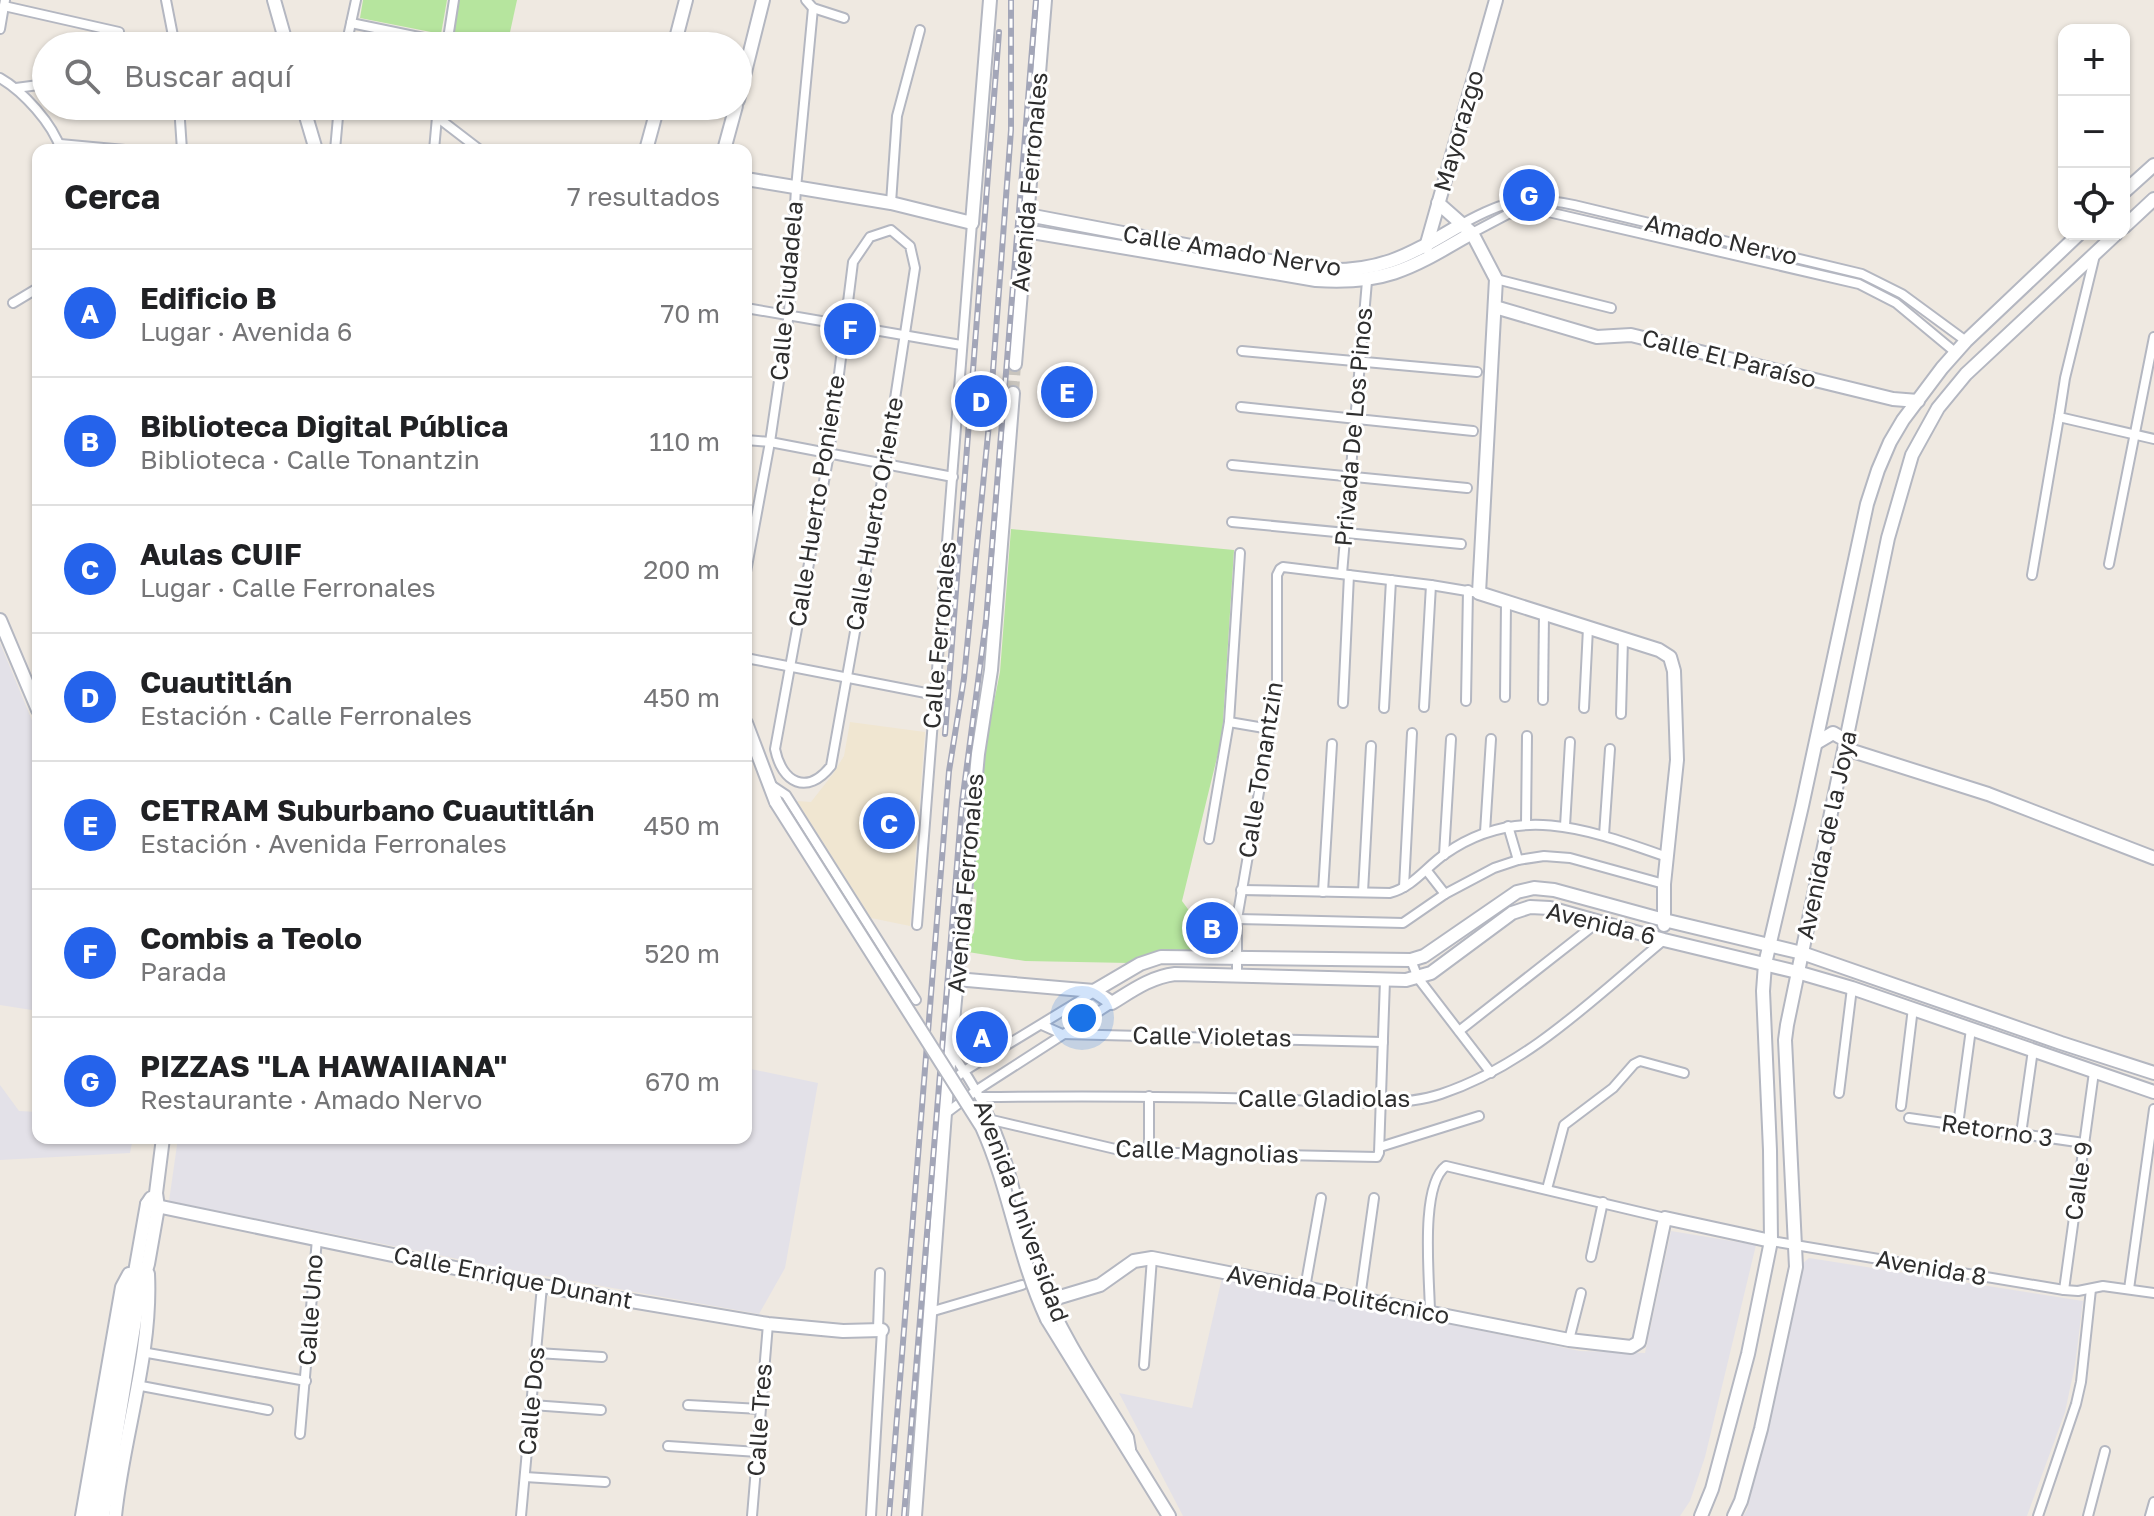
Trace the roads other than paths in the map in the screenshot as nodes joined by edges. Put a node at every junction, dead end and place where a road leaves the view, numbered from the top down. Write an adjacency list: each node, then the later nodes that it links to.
1 (166, 0): 18 (street)
2 (274, 0): 19 (main road)
3 (356, 0): 14 (street)
4 (454, 0): 22 (street)
5 (686, 0): 23 (main road)
6 (763, 0): 24 (main road)
7 (806, 0): 12 (street)
8 (990, 0): 54 (main road)
9 (1045, 0): 52 (main road, Avenida Ferronales)
10 (1496, 0): 51 (main road, Mayorazgo)
11 (4, 3): 15 (street); 17 (street)
12 (813, 8): 13 (street); 48 (street, Calle Ciudadela)
13 (844, 18)
14 (351, 23): 20 (street); 21 (street)
15 (0, 29)
16 (920, 30): 50 (street)
17 (119, 32)
18 (172, 32)
19 (283, 32)
20 (349, 32)
21 (392, 32)
22 (449, 32)
23 (678, 32)
24 (752, 44)
25 (0, 78): 27 (street)
26 (32, 86): 27 (street)
27 (16, 88): 28 (street)
28 (32, 104)
29 (43, 120): 37 (street)
30 (180, 120): 38 (street)
31 (307, 120): 39 (main road)
32 (338, 120): 40 (street)
33 (437, 120): 41 (street)
34 (441, 120): 42 (street)
35 (654, 120): 43 (main road)
36 (732, 120): 44 (main road)
37 (58, 144)
38 (182, 144)
39 (314, 144)
40 (336, 144)
41 (435, 144)
42 (472, 144)
43 (648, 144)
44 (726, 144)
45 (2154, 165): 47 (main road)
46 (752, 180): 48 (main road)
47 (2130, 187)
48 (796, 188): 50 (main road); 72 (street, Calle Ciudadela)
49 (2154, 199): 53 (main road)
50 (891, 203): 54 (main road)
51 (1438, 203): 55 (main road); 61 (main road, Mayorazgo)
52 (1028, 215): 57 (main road, Avenida Ferronales); 58 (main road, Calle Amado Nervo)
53 (2130, 221)
54 (972, 223): 77 (street)
55 (1467, 229): 61 (main road, Calle Amado Nervo); 63 (main road, Calle Amado Nervo); 65 (main road); 76 (street, Amado Nervo); 79 (street, Amado Nervo)
56 (891, 230): 73 (street, Calle Huerto Poniente); 74 (street, Calle Huerto Oriente)
57 (1026, 231): 58 (main road, Calle Amado Nervo); 81 (main road, Avenida Ferronales)
58 (1120, 239): 64 (main road, Calle Amado Nervo)
59 (2073, 240): 76 (main road, Avenida de la Joya)
60 (2110, 240): 62 (main road, Avenida de la Joya)
61 (1427, 245): 63 (main road, Mayorazgo); 64 (main road, Calle Amado Nervo)
62 (2095, 255): 86 (street); 138 (main road, Avenida de la Joya)
63 (1422, 262): 66 (main road, Calle Amado Nervo)
64 (1269, 266): 66 (main road, Calle Amado Nervo)
65 (1496, 279): 69 (main road); 70 (street)
66 (1367, 281): 80 (street, Privada De Los Pinos)
67 (32, 292): 68 (street)
68 (13, 303)
69 (1495, 307): 84 (main road, Calle El Paraíso); 109 (main road)
70 (1611, 308)
71 (752, 309): 72 (street)
72 (789, 313): 73 (street); 92 (street, Calle Ciudadela)
73 (845, 325): 74 (street); 93 (street, Calle Huerto Poniente)
74 (905, 335): 77 (street); 94 (street, Calle Huerto Oriente)
75 (2154, 337): 89 (street)
76 (1966, 341): 79 (main road, Avenida de la Joya)
77 (961, 345): 97 (street, Calle Ferronales)
78 (1242, 351): 80 (street)
79 (1955, 352): 84 (main road, Avenida de la Joya)
80 (1359, 363): 82 (street); 87 (street, Privada De Los Pinos)
81 (1015, 364)
82 (1477, 372)
83 (1013, 393): 175 (main road, Avenida Ferronales)
84 (1918, 401): 136 (main road, Avenida de la Joya)
85 (1241, 407): 87 (street)
86 (2059, 417): 89 (street); 106 (street)
87 (1355, 419): 88 (street); 96 (street, Privada De Los Pinos)
88 (1473, 431)
89 (2135, 435): 90 (street); 104 (street)
90 (2154, 439)
91 (752, 440): 92 (street)
92 (770, 442): 93 (street); 101 (street, Calle Ciudadela)
93 (829, 454): 94 (street); 116 (street, Calle Huerto Poniente)
94 (885, 464): 97 (street); 117 (street, Calle Huerto Oriente)
95 (1232, 465): 96 (street)
96 (1350, 476): 98 (street); 100 (street, Privada De Los Pinos)
97 (953, 477): 118 (street, Calle Ferronales)
98 (1467, 488)
99 (1232, 522): 100 (street)
100 (1345, 533): 102 (street); 105 (street, Privada De Los Pinos)
101 (752, 540)
102 (1461, 544)
103 (1240, 553): 128 (street)
104 (2109, 564)
105 (1346, 574): 107 (street); 123 (street, Privada De Los Pinos); 129 (street, Calle Tonantzin)
106 (2032, 575)
107 (1391, 580): 108 (street); 125 (street)
108 (1431, 585): 109 (street); 124 (street)
109 (1474, 592): 110 (main road); 122 (street)
110 (1506, 602): 111 (main road); 120 (street)
111 (1544, 614): 113 (main road); 121 (street)
112 (0, 620): 119 (main road)
113 (1588, 628): 114 (main road); 126 (street)
114 (1623, 639): 127 (street); 150 (main road)
115 (752, 659): 116 (street)
116 (789, 668): 117 (street); 141 (street, Calle Huerto Poniente)
117 (846, 678): 118 (street); 141 (street, Calle Huerto Oriente)
118 (936, 695): 164 (street, Calle Ferronales)
119 (32, 696)
120 (1505, 697)
121 (1543, 700)
122 (1466, 701)
123 (1343, 703)
124 (1424, 707)
125 (1384, 708)
126 (1584, 708)
127 (1621, 714)
128 (1229, 722): 129 (street); 148 (street)
129 (1270, 729): 156 (street, Calle Tonantzin)
130 (1412, 733): 155 (street)
131 (1527, 736): 143 (street)
132 (752, 738): 142 (main road)
133 (1451, 739): 149 (street)
134 (1491, 739): 146 (street)
135 (1570, 742): 145 (street)
136 (1816, 743): 138 (main road); 167 (main road, Avenida de la Joya)
137 (1332, 744): 157 (street)
138 (1846, 745): 151 (main road); 168 (main road, Avenida de la Joya)
139 (1371, 746): 158 (street)
140 (1610, 749): 147 (street)
141 (798, 783)
142 (771, 785): 179 (street); 188 (main road, bridge)
143 (1526, 824): 144 (street); 145 (street)
144 (1508, 826): 146 (street); 152 (street)
145 (1565, 826): 147 (street)
146 (1485, 832): 149 (street)
147 (1604, 835): 150 (street)
148 (1209, 839)
149 (1444, 855): 153 (street)
150 (1667, 857): 154 (main road)
151 (2154, 858)
152 (1518, 860): 154 (street); 159 (street)
153 (1427, 871): 155 (street); 159 (street)
154 (1664, 884): 162 (main road)
155 (1404, 887): 158 (street)
156 (1241, 890): 157 (street); 161 (street, Calle Tonantzin)
157 (1323, 892): 158 (street)
158 (1363, 892)
159 (1445, 894): 161 (street)
160 (1476, 918): 162 (main road, Avenida 6); 165 (main road); 170 (main road, Avenida 6)
161 (1237, 919): 169 (street, Calle Tonantzin)
162 (1664, 920): 166 (main road); 167 (main road, Avenida 6)
163 (1598, 922): 165 (main road, Avenida 6); 166 (main road, Avenida 6); 184 (street)
164 (917, 925)
165 (1485, 933): 174 (main road, Avenida 6)
166 (1664, 940): 171 (main road, Avenida 6); 191 (street, Calle Gladiolas)
167 (1769, 944): 168 (main road, Avenida 6); 171 (main road, Avenida de la Joya)
168 (1802, 953): 172 (main road, Avenida de la Joya); 193 (main road, Avenida 6)
169 (1237, 956): 170 (main road); 173 (street, Calle Tonantzin); 178 (main road)
170 (1411, 960): 174 (street)
171 (1765, 964): 172 (main road, Avenida 6); 219 (main road, Avenida de la Joya)
172 (1797, 972): 177 (main road, Avenida 6); 220 (main road, Avenida de la Joya)
173 (1237, 976): 176 (main road, Avenida 6); 180 (main road, Avenida 6)
174 (1418, 978): 176 (main road, Avenida 6); 184 (street)
175 (956, 979): 178 (main road); 188 (main road, Avenida Ferronales)
176 (1385, 980): 186 (street)
177 (1852, 988): 181 (main road, Avenida 6); 197 (street)
178 (1094, 991): 180 (main road); 182 (street)
179 (916, 1000)
180 (1112, 1003): 185 (street, Avenida 6)
181 (1913, 1008): 183 (main road, Avenida 6); 200 (street)
182 (1042, 1025): 185 (street, Calle Violetas); 189 (street)
183 (1971, 1029): 187 (main road, Avenida 6); 206 (street)
184 (1459, 1031): 191 (street)
185 (1062, 1034): 186 (street, Calle Violetas); 196 (street, Avenida 6)
186 (1383, 1042): 199 (street)
187 (2033, 1050): 190 (main road, Avenida 6); 207 (street)
188 (944, 1052): 189 (street, Avenida Universidad); 194 (main road, Avenida Ferronales); 257 (main road, Avenida Universidad, bridge)
189 (964, 1071): 194 (street); 196 (street, Avenida Universidad)
190 (2094, 1072): 195 (main road, Avenida 6); 208 (street, Calle 9)
191 (1491, 1073): 199 (street, Calle Gladiolas)
192 (1684, 1073): 212 (street)
193 (2154, 1073)
194 (947, 1086): 202 (main road, Avenida Ferronales)
195 (2154, 1092)
196 (979, 1093): 198 (street, Calle Gladiolas); 202 (street, Avenida 6); 205 (street, Avenida Universidad)
197 (1839, 1093)
198 (1149, 1096): 199 (street, Calle Gladiolas); 211 (street)
199 (1382, 1102): 210 (street)
200 (1901, 1106)
201 (2154, 1109): 229 (street)
202 (945, 1115): 235 (main road, Avenida Ferronales)
203 (1479, 1116): 210 (street)
204 (1909, 1118): 206 (street, Retorno 3)
205 (992, 1120): 211 (street, Calle Magnolias); 234 (street, Avenida Universidad)
206 (1958, 1125): 207 (street, Retorno 3)
207 (2021, 1134): 208 (street, Retorno 3)
208 (2084, 1143): 230 (street, Calle 9)
209 (162, 1144): 216 (main road)
210 (1380, 1147): 211 (street, Calle Magnolias)
211 (1149, 1153)
212 (1547, 1189): 215 (street); 236 (street)
213 (1321, 1198): 227 (street)
214 (1374, 1198): 233 (street)
215 (1603, 1202): 217 (street); 221 (street)
216 (152, 1205): 218 (main road, Calle Enrique Dunant); 223 (main road)
217 (1665, 1218): 219 (main road); 239 (main road, Avenida Politécnico)
218 (317, 1239): 226 (main road, Calle Enrique Dunant); 246 (street, Calle Uno)
219 (1771, 1241): 220 (street, Avenida 8); 242 (main road, Avenida de la Joya)
220 (1796, 1245): 230 (street, Avenida 8); 244 (main road, Avenida de la Joya)
221 (1591, 1257)
222 (1152, 1258): 227 (main road, Avenida Politécnico); 234 (main road); 245 (street)
223 (142, 1262): 240 (main road); 261 (main road); 262 (main road); 263 (main road)
224 (880, 1273): 238 (street)
225 (1022, 1285): 235 (street)
226 (542, 1286): 237 (main road, Calle Enrique Dunant); 241 (street, Calle Dos)
227 (1305, 1288): 233 (main road, Avenida Politécnico)
228 (2091, 1289): 229 (street); 230 (street, Avenida 8); 272 (street)
229 (2129, 1289): 232 (street)
230 (2064, 1290)
231 (1581, 1293): 239 (street)
232 (2154, 1293)
233 (1360, 1298): 236 (main road, Avenida Politécnico)
234 (1050, 1300): 257 (street, Avenida Universidad)
235 (930, 1312): 268 (main road, Avenida Ferronales)
236 (1430, 1314): 239 (main road, Avenida Politécnico)
237 (768, 1324): 238 (main road, Calle Enrique Dunant); 250 (street, Calle Tres)
238 (880, 1329): 267 (street)
239 (1569, 1340)
240 (142, 1352): 246 (street); 247 (main road)
241 (537, 1353): 243 (street); 248 (street, Calle Dos)
242 (1748, 1354): 244 (main road); 270 (main road, Avenida de la Joya)
243 (602, 1357)
244 (1776, 1359): 271 (main road, Avenida de la Joya)
245 (1144, 1365)
246 (306, 1381): 253 (street, Calle Uno)
247 (136, 1385): 251 (street); 264 (main road)
248 (532, 1405): 252 (street); 258 (street, Calle Dos)
249 (688, 1405): 250 (street)
250 (760, 1409): 256 (street, Calle Tres)
251 (268, 1410)
252 (601, 1410)
253 (300, 1434)
254 (668, 1446): 256 (street)
255 (2105, 1451): 273 (street)
256 (758, 1452): 266 (street, Calle Tres)
257 (1133, 1458): 269 (main road, Avenida Universidad)
258 (525, 1477): 259 (street); 265 (street, Calle Dos)
259 (605, 1482)
260 (2154, 1502): 274 (street)
261 (82, 1516)
262 (92, 1516)
263 (103, 1516)
264 (115, 1516)
265 (521, 1516)
266 (752, 1516)
267 (871, 1516)
268 (915, 1516)
269 (1169, 1516)
270 (1701, 1516)
271 (1734, 1516)
272 (2038, 1516)
273 (2088, 1516)
274 (2150, 1516)

